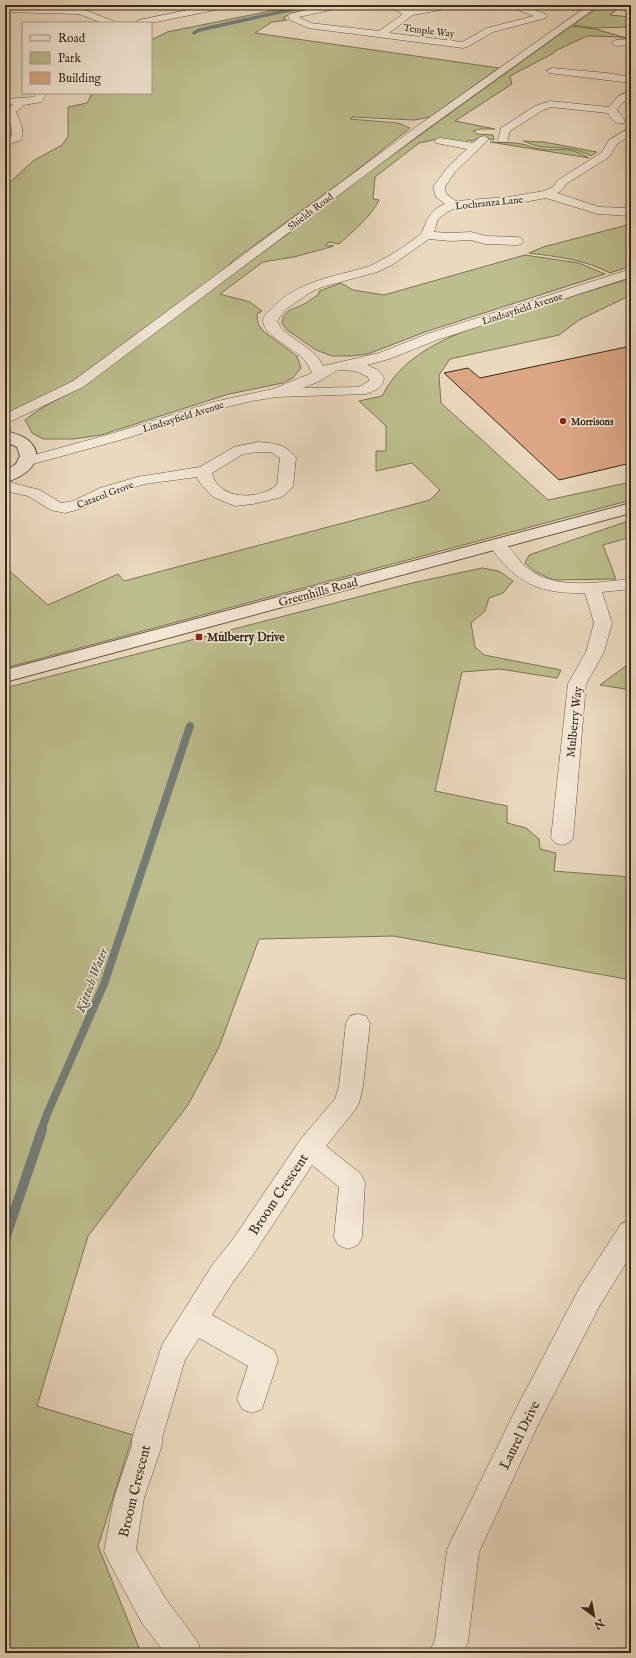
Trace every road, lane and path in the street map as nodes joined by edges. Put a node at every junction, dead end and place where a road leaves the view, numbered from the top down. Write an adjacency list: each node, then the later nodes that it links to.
1 (182, 5): 9 (street)
2 (224, 5): 9 (street)
3 (342, 5): 13 (street, Temple Way)
4 (389, 5): 10 (street)
5 (451, 5): 10 (street)
6 (512, 5): 15 (street, Temple Way)
7 (595, 5): 43 (street, Shields Road)
8 (5, 9): 11 (street)
9 (196, 11): 12 (street)
10 (410, 13): 15 (street)
11 (108, 22)
12 (144, 22)
13 (322, 27): 14 (street); 15 (street, Temple Way)
14 (310, 35)
15 (380, 35)
16 (631, 42): 17 (street)
17 (616, 43)
18 (552, 71): 19 (street)
19 (631, 80)
20 (41, 94): 23 (street)
21 (631, 94): 24 (street)
22 (5, 101): 23 (street)
23 (21, 102): 29 (street)
24 (612, 110): 25 (street); 27 (street)
25 (631, 126)
26 (631, 130): 30 (street, Lochranza Lane)
27 (480, 139): 28 (street); 31 (street)
28 (440, 141)
29 (5, 144)
30 (547, 194): 31 (street, Lochranza Lane); 32 (street)
31 (454, 205): 33 (street, Lochranza Lane)
32 (626, 215)
33 (427, 235): 34 (street); 37 (street)
34 (517, 241)
35 (631, 273): 36 (street, Lindsayfield Avenue)
36 (413, 345): 38 (street, Lindsayfield Avenue); 40 (street, Lindsayfield Avenue)
37 (305, 352): 38 (street); 39 (street)
38 (347, 365): 39 (street, Lindsayfield Avenue); 40 (street)
39 (319, 375): 41 (street, Lindsayfield Avenue); 42 (street, Lindsayfield Avenue)
40 (377, 378): 41 (street, Lindsayfield Avenue)
41 (344, 392): 42 (street, Lindsayfield Avenue)
42 (276, 393): 46 (street, Lindsayfield Avenue)
43 (22, 411): 44 (street, Shields Road); 45 (street)
44 (5, 420)
45 (15, 440): 46 (street, Lindsayfield Avenue); 47 (street)
46 (91, 444): 47 (street, Lindsayfield Avenue)
47 (26, 464): 49 (street); 51 (street)
48 (204, 471): 48 (street, Catacol Grove); 51 (street, Catacol Grove)
49 (5, 477)
50 (5, 486): 51 (street, Catacol Grove)
51 (34, 493)
52 (631, 508): 53 (street, Greenhills Road)
53 (497, 545): 55 (street); 56 (street, Greenhills Road)
54 (631, 584): 55 (street)
55 (592, 588): 57 (street, Mulberry Way)
56 (5, 676)
57 (562, 838)
58 (358, 1023): 59 (street, Broom Crescent)
59 (309, 1148): 60 (street, Broom Crescent); 62 (street, Broom Crescent)
60 (348, 1238)
61 (628, 1241): 65 (street, Laurel Drive)
62 (194, 1320): 63 (street); 64 (street, Broom Crescent)
63 (252, 1399)
64 (185, 1653)
65 (446, 1653)

